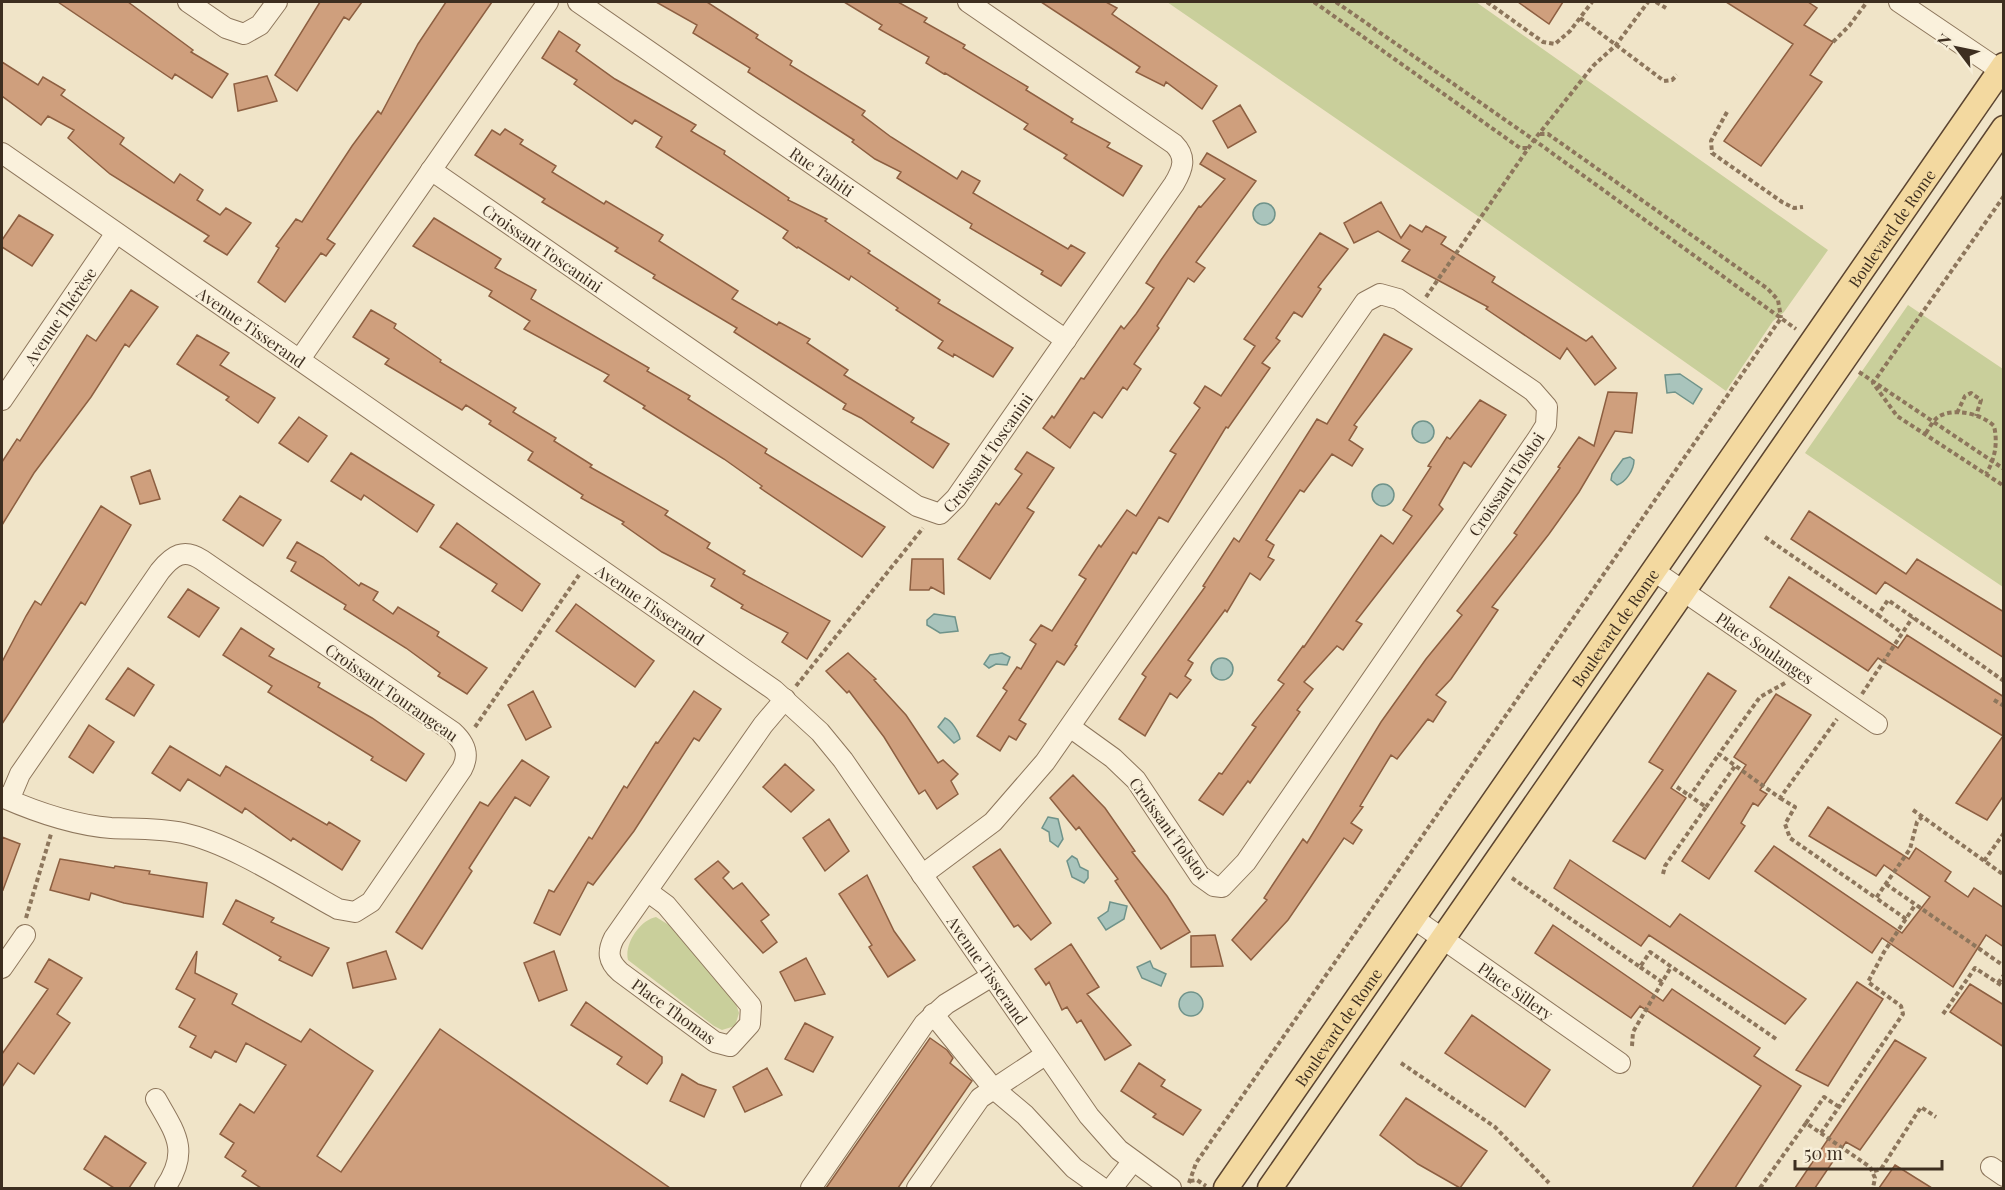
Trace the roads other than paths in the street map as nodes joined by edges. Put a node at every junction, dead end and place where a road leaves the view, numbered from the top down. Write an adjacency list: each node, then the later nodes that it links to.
1 (188, 2): 2 (street)
2 (277, 2)
3 (548, 2): 10 (street)
4 (578, 2): 12 (street, Rue Tahiti)
5 (969, 2): 12 (street, Croissant Toscanini)
6 (1899, 2): 7 (street)
7 (2002, 70): 15 (main road, Boulevard de Rome)
8 (2004, 128): 16 (main road)
9 (2, 153): 11 (street, Avenue Tisserand)
10 (431, 170): 12 (street, Croissant Toscanini); 13 (street)
11 (116, 233): 13 (street, Avenue Tisserand); 14 (street, Avenue Thérèse)
12 (1066, 340)
13 (300, 359): 17 (street, Avenue Tisserand)
14 (2, 400)
15 (1654, 570): 16 (street, Place Soulanges); 23 (main road, Boulevard de Rome)
16 (1683, 591): 18 (street, Place Soulanges); 25 (main road)
17 (790, 694): 21 (street, Avenue Tisserand); 22 (street, Place Thomas)
18 (1877, 724)
19 (1070, 727): 19 (street, Croissant Tolstoi); 21 (street, Croissant Tolstoi)
20 (5, 798): 20 (street, Croissant Tourangeau)
21 (922, 875): 27 (street, Avenue Tisserand)
22 (647, 891): 22 (street, Place Thomas)
23 (1413, 918): 25 (street, Place Sillery); 40 (main road, Boulevard de Rome)
24 (25, 930): 26 (street)
25 (1443, 939): 30 (street, Place Sillery); 41 (main road)
26 (2, 968)
27 (992, 976): 28 (street); 29 (street, Avenue Tisserand)
28 (933, 1014): 31 (street); 35 (street)
29 (1045, 1055): 31 (street); 33 (street, Avenue Tisserand)
30 (1620, 1063)
31 (993, 1088): 36 (street); 37 (street)
32 (156, 1099): 34 (street)
33 (1133, 1161): 38 (street); 39 (street, Avenue Tisserand)
34 (165, 1188)
35 (811, 1188)
36 (917, 1188)
37 (1102, 1188)
38 (1112, 1188)
39 (1171, 1188)
40 (1226, 1188)
41 (1270, 1188)

